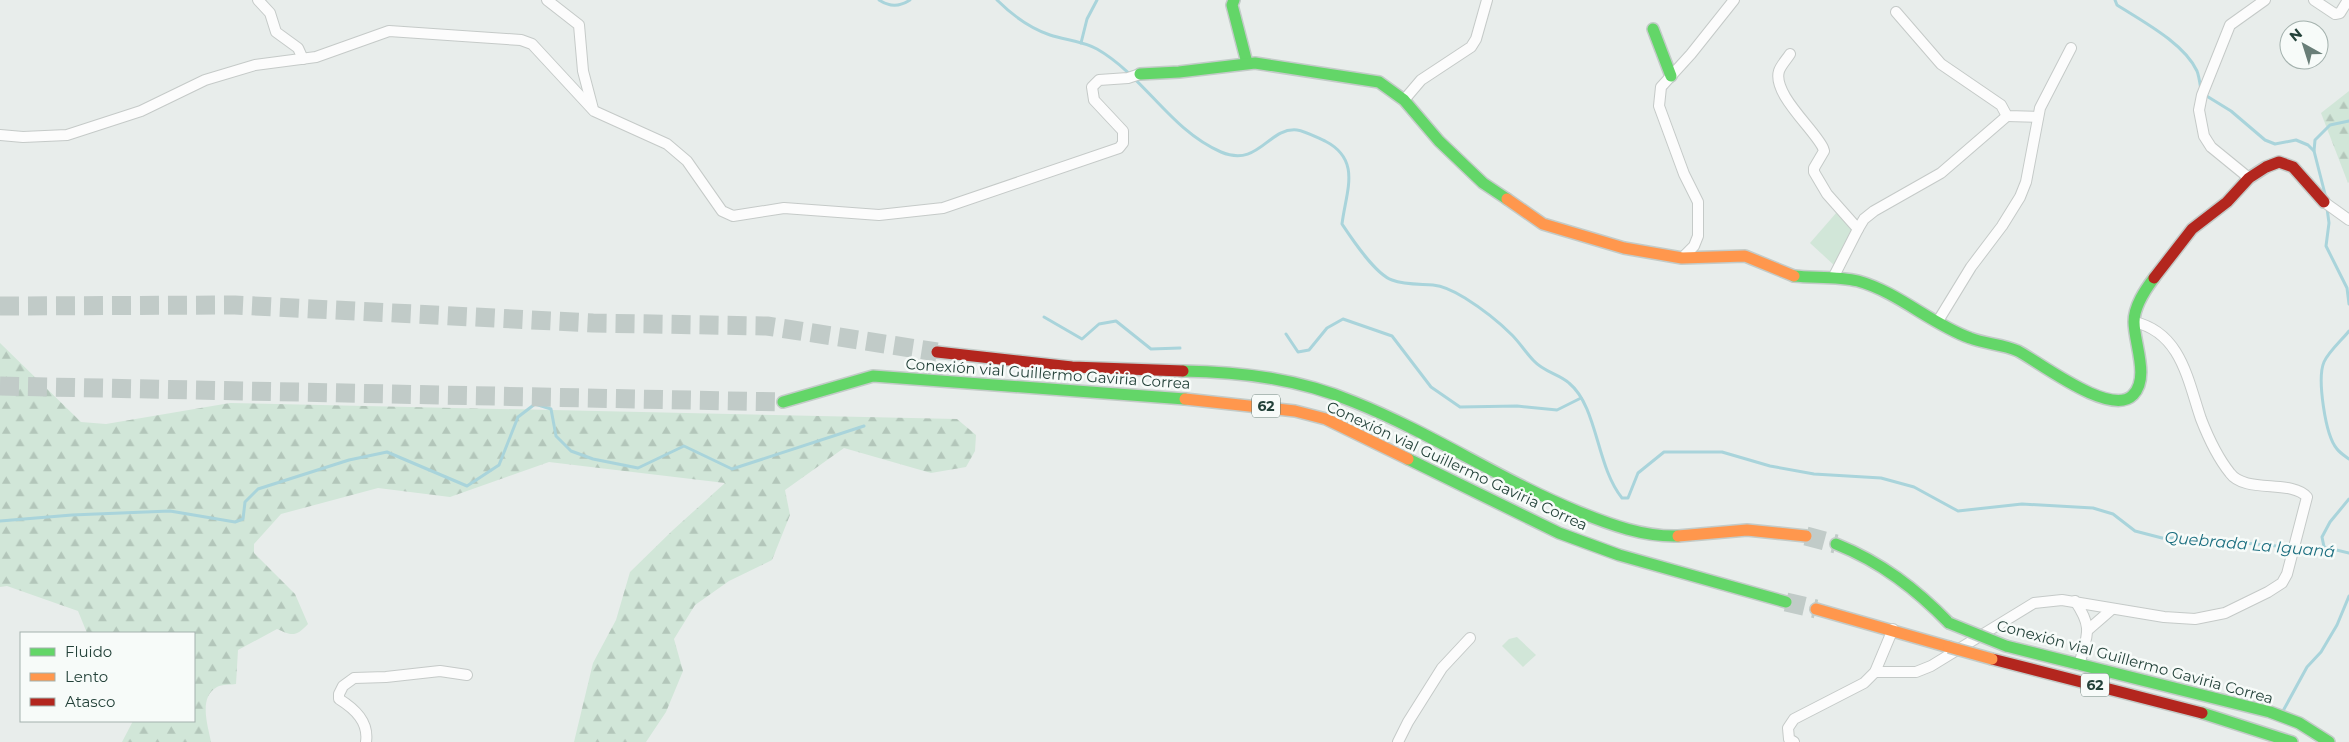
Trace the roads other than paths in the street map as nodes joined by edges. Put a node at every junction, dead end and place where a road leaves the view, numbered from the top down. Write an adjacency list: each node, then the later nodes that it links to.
1 (258, 0): 13 (street)
2 (546, 0): 18 (street)
3 (1234, 0): 14 (main road)
4 (1487, 0): 17 (street)
5 (1734, 0): 16 (street)
6 (2314, 0): 7 (street)
7 (2348, 0)
8 (2257, 2): 22 (street)
9 (1896, 12): 19 (street)
10 (1653, 29): 16 (main road)
11 (2071, 48): 20 (street)
12 (1790, 54): 25 (street)
13 (303, 59): 18 (street); 21 (street)
14 (1247, 63): 15 (main road); 17 (main road)
15 (1140, 74): 18 (street)
16 (1671, 76): 26 (street)
17 (1404, 100): 26 (main road)
18 (594, 111)
19 (2007, 116): 20 (street); 25 (street)
20 (2038, 117): 28 (street)
21 (0, 135)
22 (2249, 178): 23 (main road); 29 (main road)
23 (2327, 204): 24 (street)
24 (2349, 220)
25 (1858, 229): 27 (street)
26 (1682, 258): 27 (main road)
27 (1833, 278): 28 (main road)
28 (1938, 321): 29 (main road)
29 (2134, 322): 37 (street)
30 (937, 352): 32 (main road, Conexión vial Guillermo Gaviria Correa / 62)
31 (783, 402): 35 (main road, Conexión vial Guillermo Gaviria Correa / 62)
32 (1806, 536)
33 (1836, 544): 41 (main road, Conexión vial Guillermo Gaviria Correa / 62, bridge)
34 (2075, 601): 37 (street); 38 (street); 42 (street)
35 (1786, 602)
36 (1816, 609): 39 (main road, 62)
37 (2112, 609): 38 (street)
38 (2089, 629): 41 (street)
39 (1893, 630): 42 (street); 47 (main road, 62, bridge)
40 (1470, 638): 45 (street)
41 (2079, 665): 48 (main road, Conexión vial Guillermo Gaviria Correa / 62)
42 (1875, 672): 46 (street)
43 (467, 675): 44 (street)
44 (366, 742)
45 (1398, 742)
46 (1794, 742)
47 (2292, 742)
48 (2329, 742)

